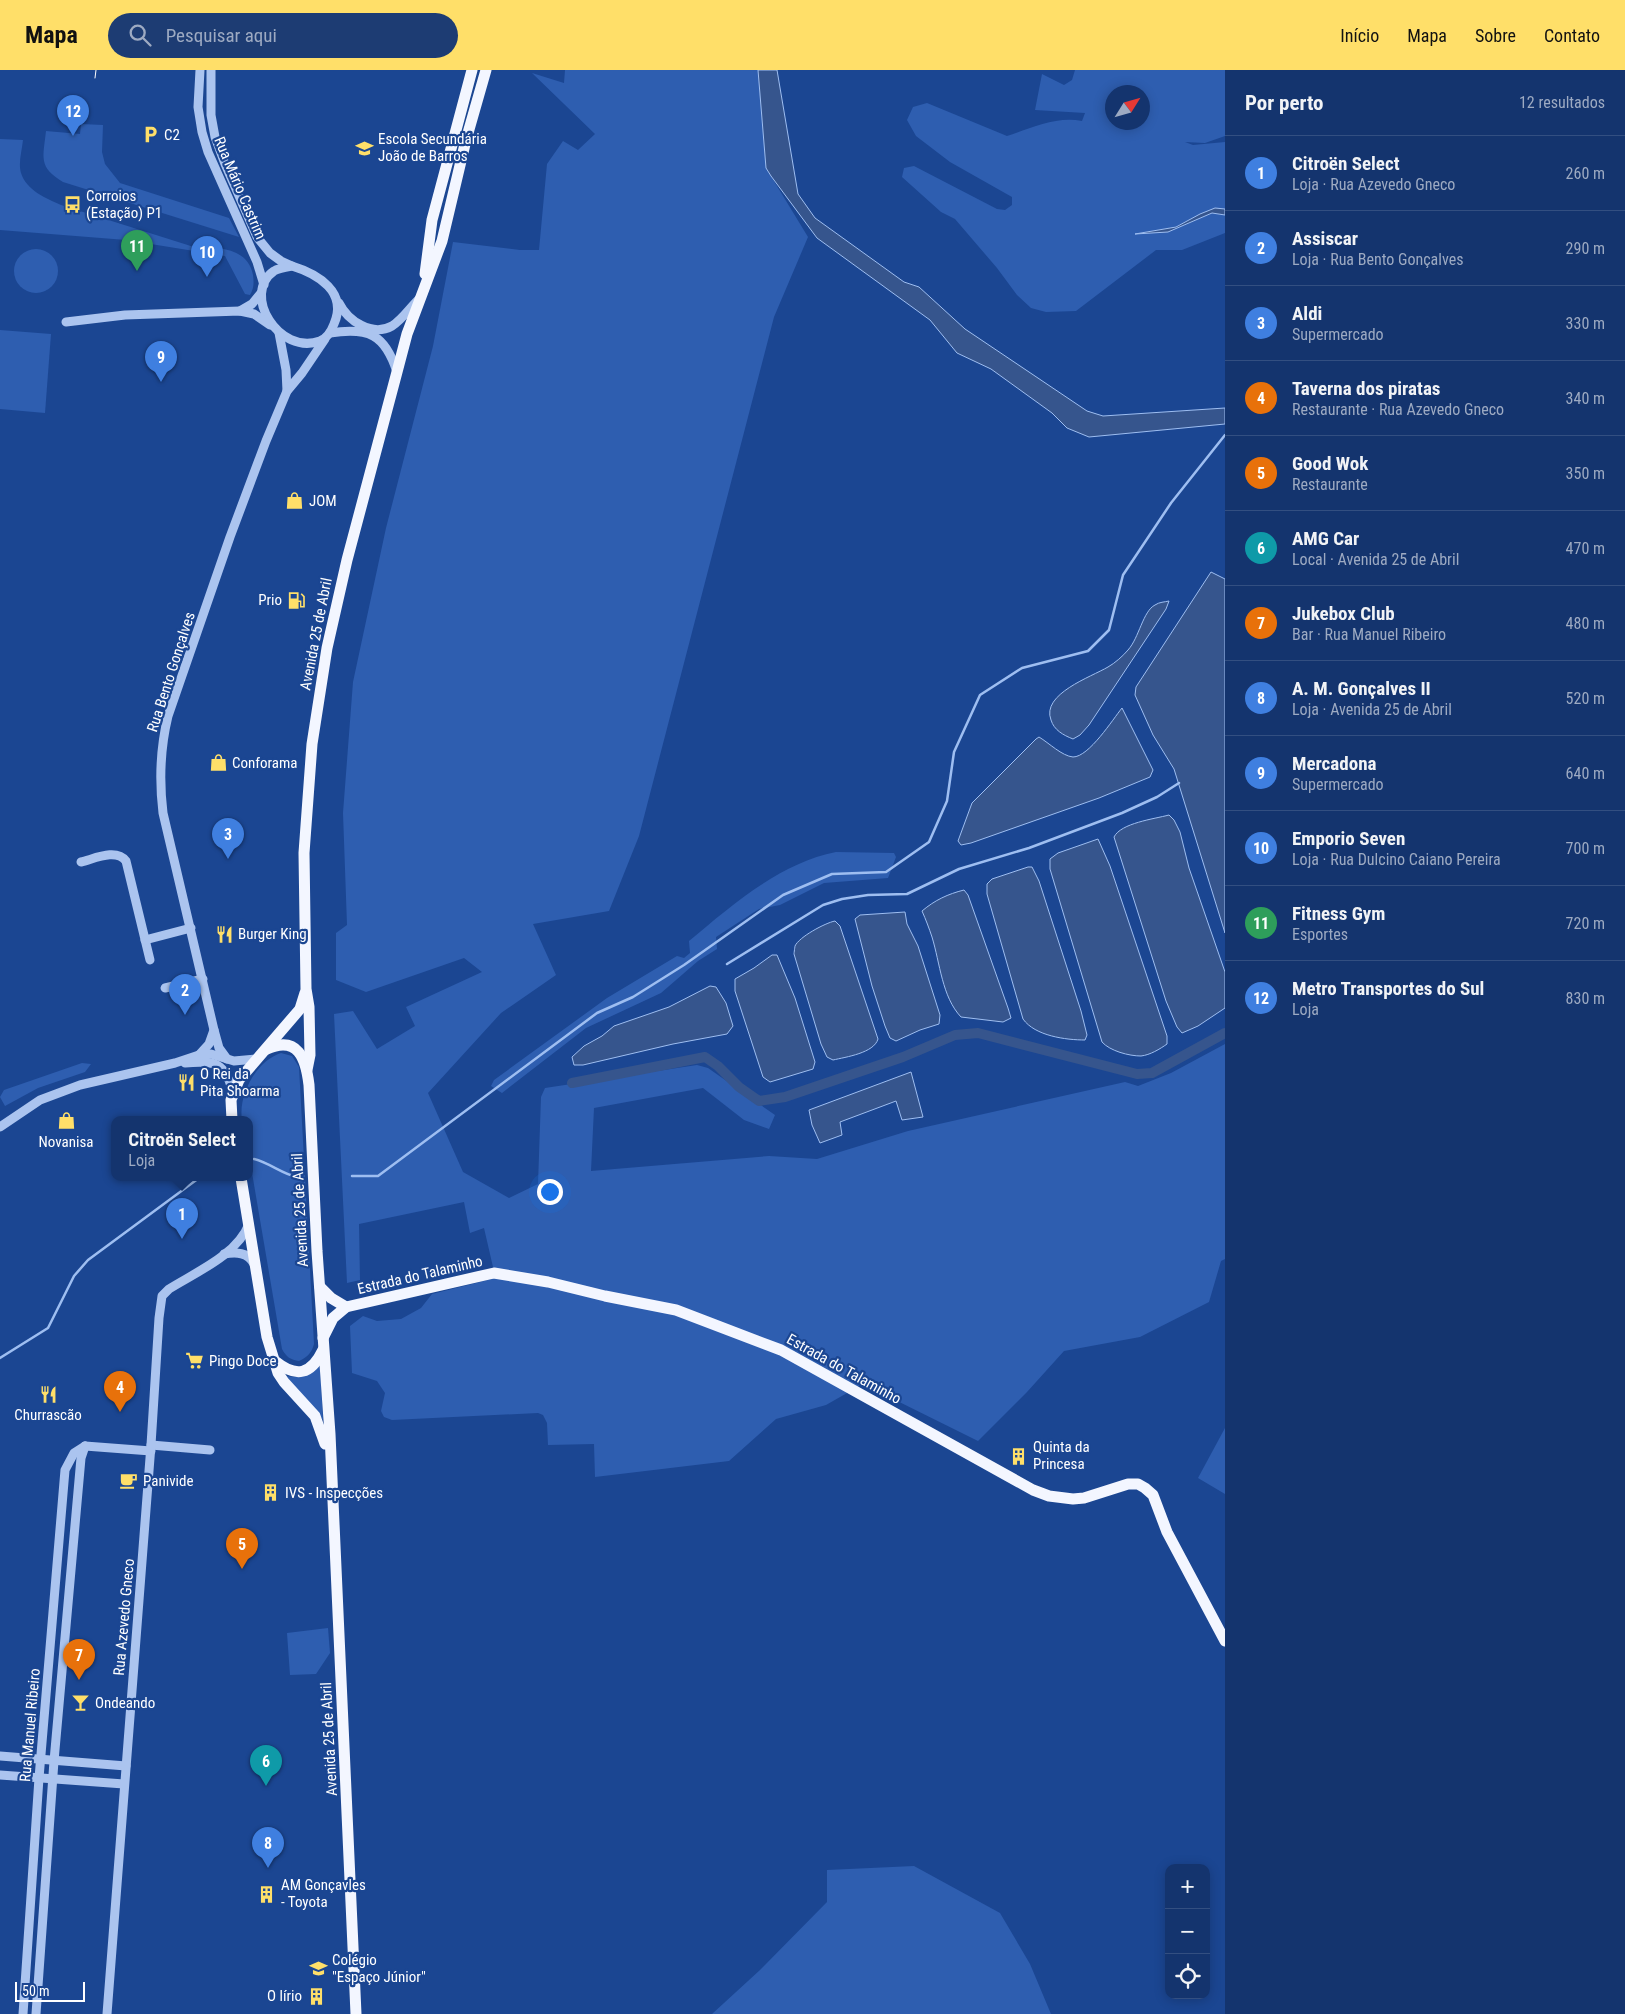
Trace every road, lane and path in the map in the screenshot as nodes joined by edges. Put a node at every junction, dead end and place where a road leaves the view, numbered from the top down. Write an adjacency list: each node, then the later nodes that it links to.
1 (200, 70): 6 (street, Rua Mário Castrim)
2 (211, 70): 5 (street, Rua Mário Castrim)
3 (472, 70): 7 (main road, Avenida 25 de Abril)
4 (486, 70): 7 (main road, Avenida 25 de Abril)
5 (292, 266): 6 (street); 8 (street)
6 (262, 289): 9 (street); 11 (street)
7 (422, 296): 8 (street); 13 (main road, Avenida 25 de Abril)
8 (335, 298): 12 (street)
9 (240, 311): 10 (street); 11 (street)
10 (66, 322)
11 (277, 331): 12 (street); 14 (street, Rua Bento Gonçalves)
12 (327, 336): 13 (street); 14 (street, Rua Bento Gonçalves)
13 (397, 372): 21 (main road, Avenida 25 de Abril)
14 (287, 391): 16 (street, Rua Bento Gonçalves)
15 (81, 862): 17 (street)
16 (191, 928): 17 (street); 19 (street, Rua Bento Gonçalves)
17 (145, 940): 18 (street)
18 (150, 960)
19 (203, 979): 20 (street); 22 (street, Rua Bento Gonçalves)
20 (164, 988)
21 (306, 988): 23 (main road, Avenida 25 de Abril); 28 (main road, Avenida 25 de Abril)
22 (214, 1030): 24 (street); 26 (street, Rua Bento Gonçalves)
23 (267, 1049): 25 (main road, Avenida 25 de Abril); 28 (main road, Avenida 25 de Abril)
24 (199, 1055): 26 (street); 27 (street)
25 (256, 1058): 26 (street); 29 (main road, Avenida 25 de Abril)
26 (227, 1059)
27 (175, 1063): 29 (street); 31 (street)
28 (307, 1070): 36 (main road, Avenida 25 de Abril)
29 (233, 1094): 30 (main road, Avenida 25 de Abril)
30 (231, 1116)
31 (0, 1127)
32 (242, 1181): 33 (main road, Avenida 25 de Abril)
33 (249, 1224): 34 (street, Rua Azevedo Gneco); 35 (main road, Avenida 25 de Abril)
34 (224, 1254): 35 (street); 41 (street, Rua Azevedo Gneco)
35 (256, 1266): 39 (main road, Avenida 25 de Abril)
36 (320, 1287): 37 (main road); 38 (main road, Avenida 25 de Abril)
37 (346, 1307): 38 (main road); 44 (main road, Estrada do Talaminho)
38 (323, 1344): 39 (main road); 43 (main road, Avenida 25 de Abril)
39 (274, 1360): 43 (main road, Avenida 25 de Abril)
40 (85, 1446): 41 (street); 46 (street, Rua Manuel Ribeiro); 47 (street)
41 (151, 1448): 42 (street); 48 (street, Rua Azevedo Gneco)
42 (210, 1450)
43 (330, 1462): 56 (main road, Avenida 25 de Abril)
44 (1225, 1641)
45 (0, 1756): 46 (street)
46 (41, 1760): 47 (street); 50 (street, Rua Manuel Ribeiro)
47 (54, 1761): 48 (street); 51 (street)
48 (126, 1766): 52 (street, Rua Azevedo Gneco)
49 (0, 1775): 50 (street)
50 (39, 1778): 51 (street); 53 (street, Rua Manuel Ribeiro)
51 (53, 1779): 52 (street); 54 (street)
52 (124, 1784): 55 (street, Rua Azevedo Gneco)
53 (24, 2014)
54 (36, 2014)
55 (107, 2014)
56 (356, 2014)

